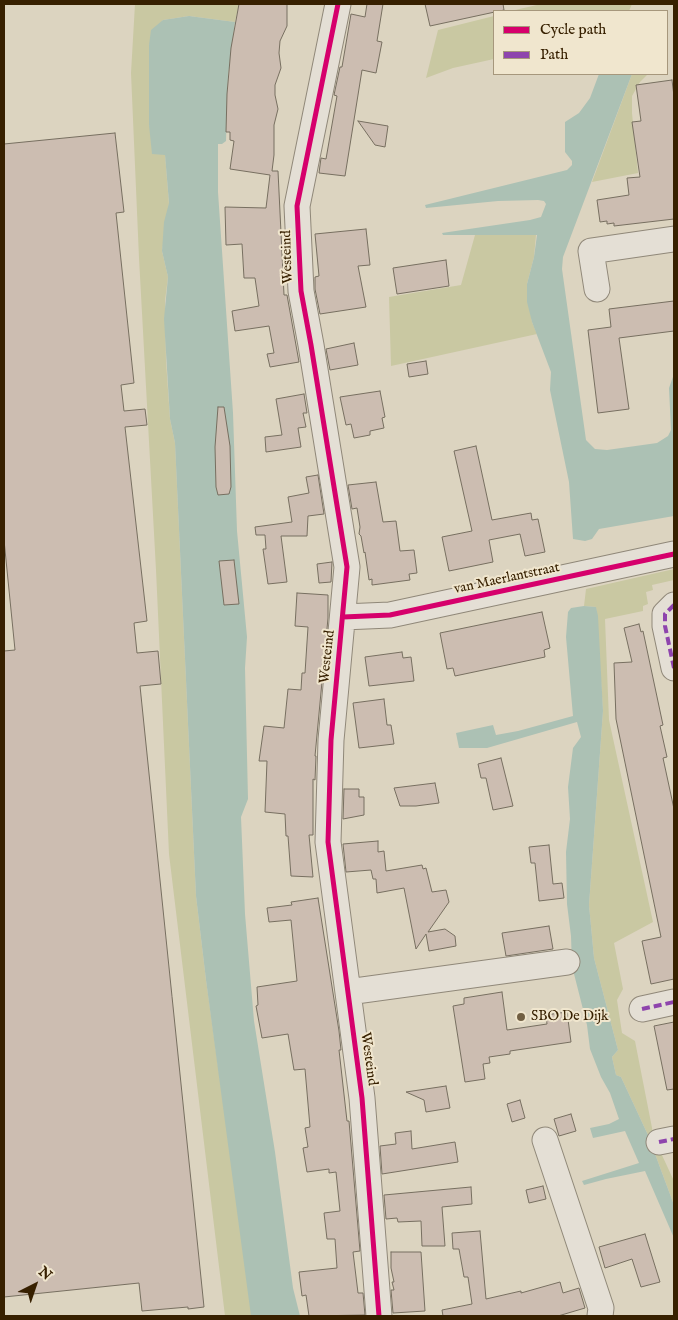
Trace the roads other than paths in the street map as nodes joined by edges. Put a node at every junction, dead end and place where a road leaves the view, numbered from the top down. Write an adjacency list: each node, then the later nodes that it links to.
1 (338, 4): 6 (street, Westeind)
2 (674, 239): 3 (street)
3 (597, 289)
4 (674, 554): 6 (street, van Maerlantstraat)
5 (674, 605): 7 (street)
6 (343, 617): 9 (street, Westeind)
7 (674, 668)
8 (567, 962): 9 (street)
9 (348, 992): 13 (street, Westeind)
10 (674, 1002): 11 (street)
11 (642, 1009)
12 (545, 1140): 14 (street)
13 (379, 1316)
14 (600, 1316)

